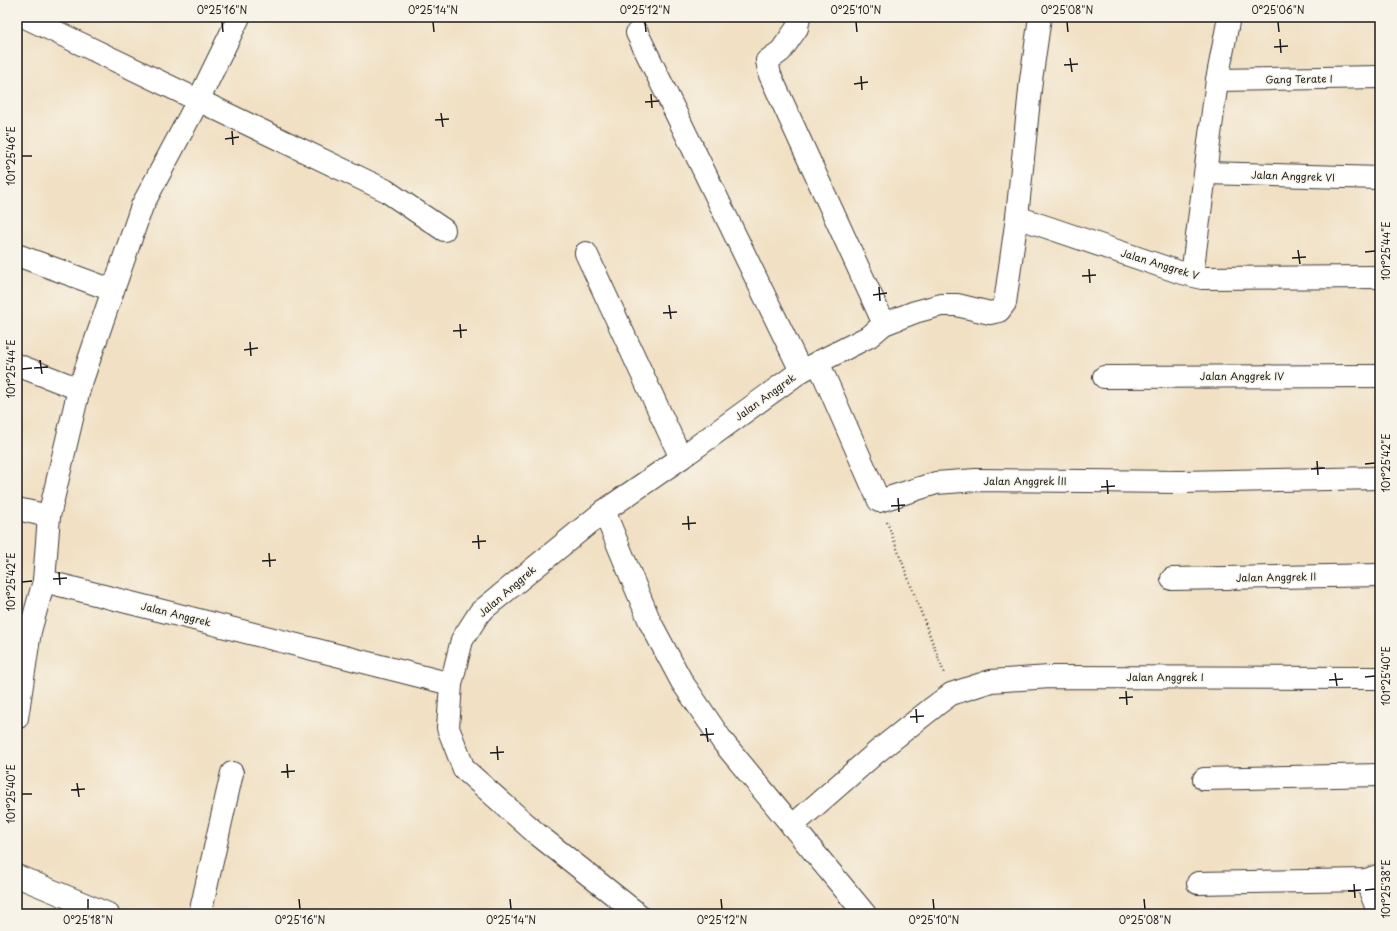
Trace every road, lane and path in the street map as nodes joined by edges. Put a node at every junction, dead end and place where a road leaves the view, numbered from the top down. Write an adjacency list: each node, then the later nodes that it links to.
1 (26, 17): 9 (street)
2 (240, 17): 9 (street)
3 (799, 17): 19 (street)
4 (1040, 17): 12 (street)
5 (1229, 17): 8 (street)
6 (637, 33): 21 (street)
7 (1380, 77): 8 (street, Gang Terate I)
8 (1217, 80): 10 (street)
9 (198, 101): 13 (street); 18 (street)
10 (1206, 173): 11 (street, Jalan Anggrek VI); 16 (street)
11 (1380, 178)
12 (1017, 217): 16 (street, Jalan Anggrek V); 19 (street, Jalan Anggrek)
13 (444, 230)
14 (586, 253): 25 (street)
15 (17, 255): 18 (street)
16 (1192, 275): 17 (street, Jalan Anggrek V)
17 (1380, 277)
18 (112, 290): 24 (street)
19 (884, 324): 21 (street, Jalan Anggrek)
20 (17, 365): 24 (street)
21 (810, 367): 25 (street, Jalan Anggrek); 27 (street)
22 (1380, 376): 23 (street, Jalan Anggrek IV)
23 (1104, 377)
24 (79, 388): 30 (street)
25 (681, 458): 29 (street, Jalan Anggrek)
26 (1380, 478): 27 (street, Jalan Anggrek III)
27 (879, 501): 37 (path)
28 (17, 509): 30 (street)
29 (604, 511): 36 (street, Jalan Anggrek); 42 (street)
30 (49, 516): 33 (street)
31 (1380, 575): 32 (street, Jalan Anggrek II)
32 (1172, 579)
33 (44, 582): 34 (street); 36 (street, Jalan Anggrek)
34 (24, 629): 38 (street)
35 (1380, 678): 37 (street, Jalan Anggrek I)
36 (451, 684): 49 (street)
37 (951, 694): 42 (street, Jalan Anggrek I)
38 (17, 718)
39 (232, 773): 48 (street)
40 (1380, 775): 41 (street)
41 (1204, 779)
42 (792, 826): 50 (street)
43 (17, 876): 47 (street)
44 (1373, 877): 45 (street); 46 (street)
45 (1198, 883)
46 (1377, 908)
47 (108, 914)
48 (200, 914)
49 (638, 914)
50 (865, 914)

